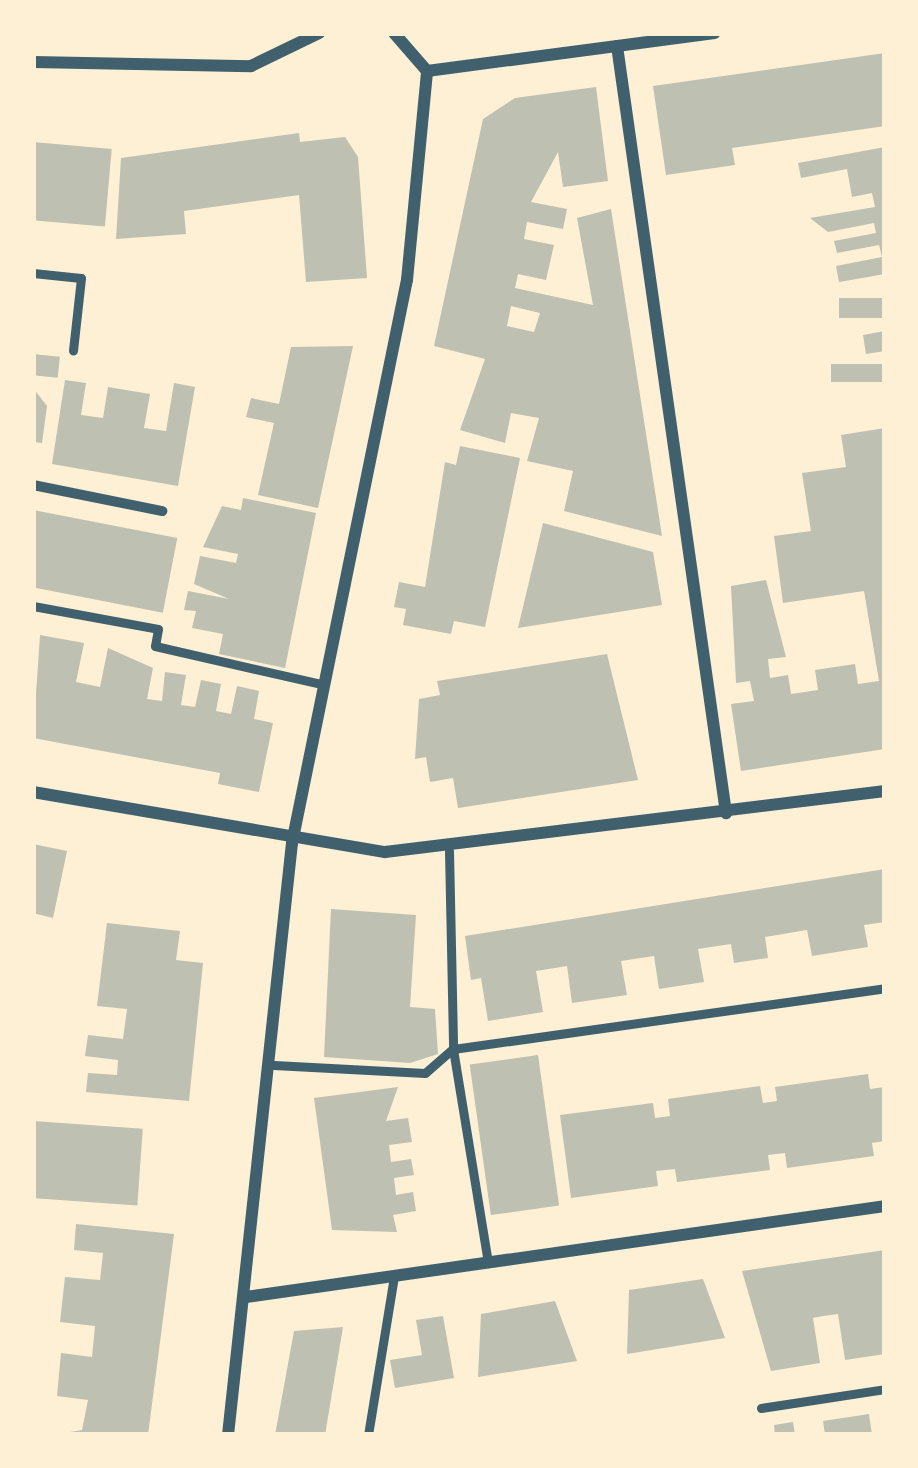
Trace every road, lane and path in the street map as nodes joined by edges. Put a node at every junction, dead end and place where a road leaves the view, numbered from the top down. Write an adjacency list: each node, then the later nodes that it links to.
1 (319, 33): 5 (street)
2 (394, 33): 6 (street)
3 (714, 33): 4 (street)
4 (616, 46): 6 (street); 15 (street)
5 (33, 62)
6 (427, 70): 12 (street)
7 (33, 273): 8 (lane)
8 (73, 351)
9 (33, 485): 10 (street)
10 (162, 511)
11 (33, 606): 12 (lane)
12 (321, 684): 16 (street)
13 (885, 791): 15 (street)
14 (33, 792): 16 (street)
15 (726, 813): 17 (street)
16 (292, 843): 17 (street); 20 (street)
17 (449, 851): 19 (lane)
18 (885, 988): 19 (lane)
19 (453, 1049): 20 (lane); 22 (lane)
20 (274, 1065): 24 (street)
21 (885, 1206): 22 (street)
22 (488, 1263): 23 (street)
23 (394, 1276): 24 (street); 28 (lane)
24 (245, 1298): 27 (street)
25 (885, 1389): 26 (lane)
26 (761, 1408)
27 (228, 1435)
28 (368, 1435)

